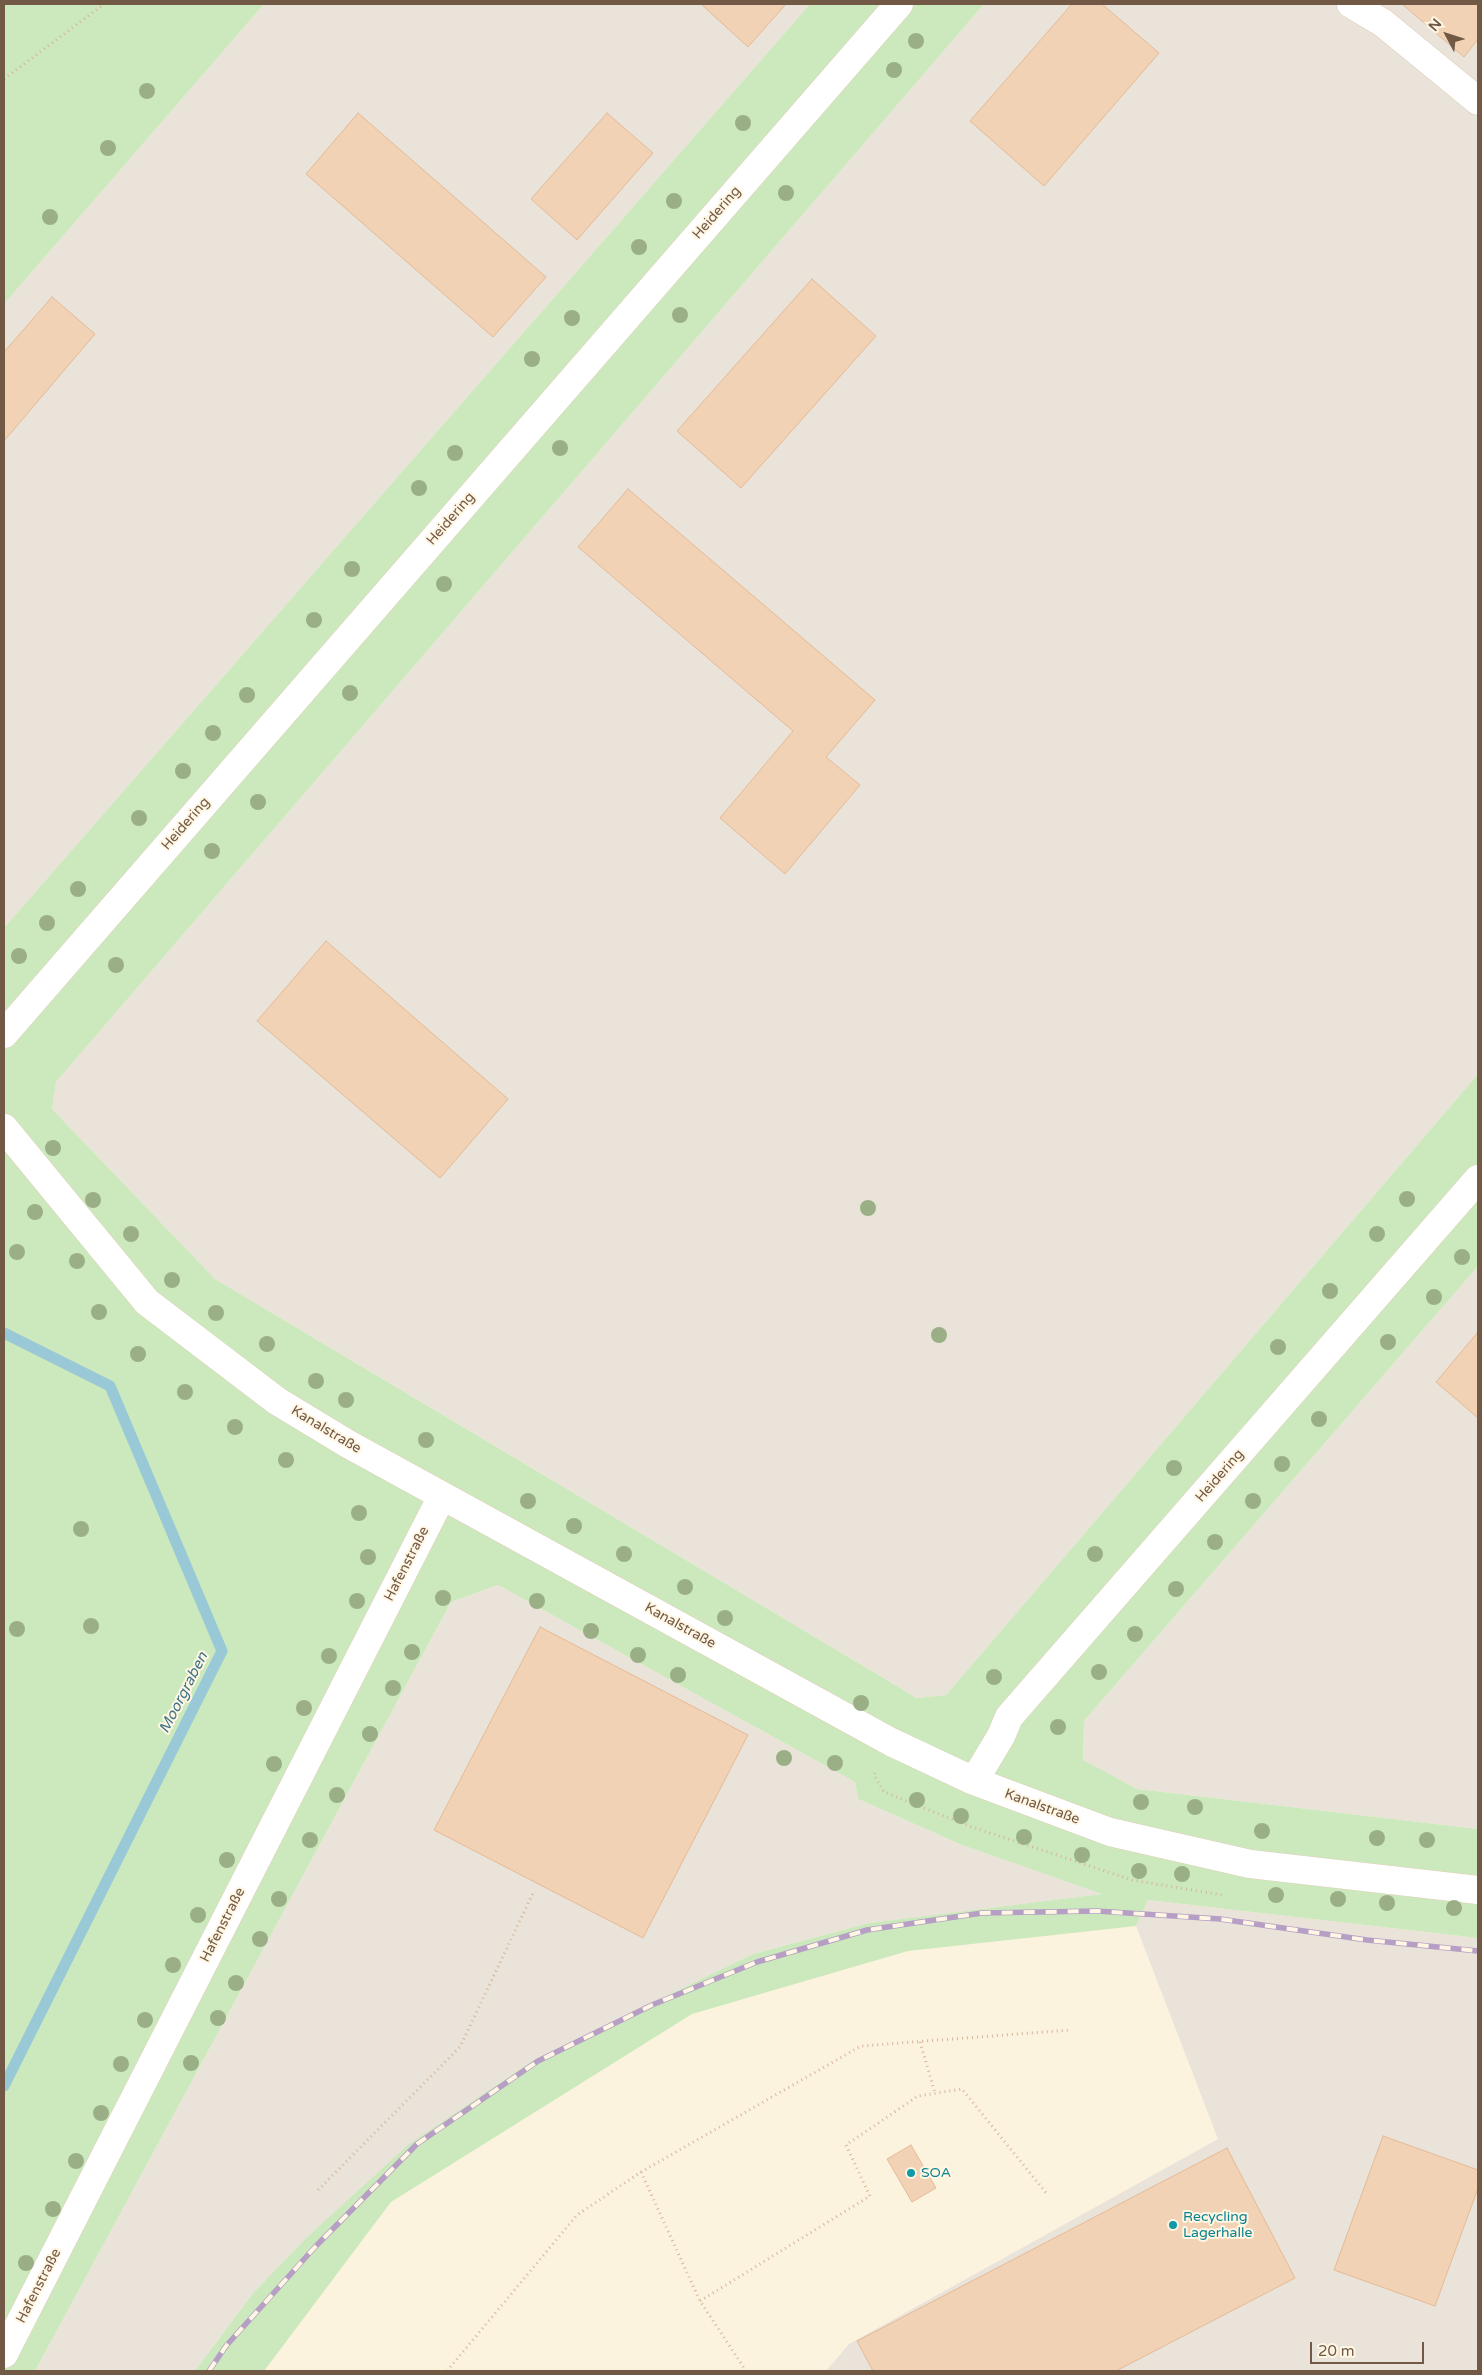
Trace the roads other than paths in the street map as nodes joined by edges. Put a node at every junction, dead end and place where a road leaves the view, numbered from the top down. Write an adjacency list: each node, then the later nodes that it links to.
1 (899, 4): 4 (street, Heidering)
2 (1351, 4): 3 (street)
3 (1478, 101)
4 (4, 1034)
5 (4, 1128): 7 (street, Kanalstraße)
6 (1478, 1179): 8 (street, Heidering)
7 (442, 1496): 8 (street, Kanalstraße); 10 (street, Hafenstraße)
8 (974, 1781): 9 (street, Kanalstraße)
9 (1478, 1890)
10 (4, 2354)

